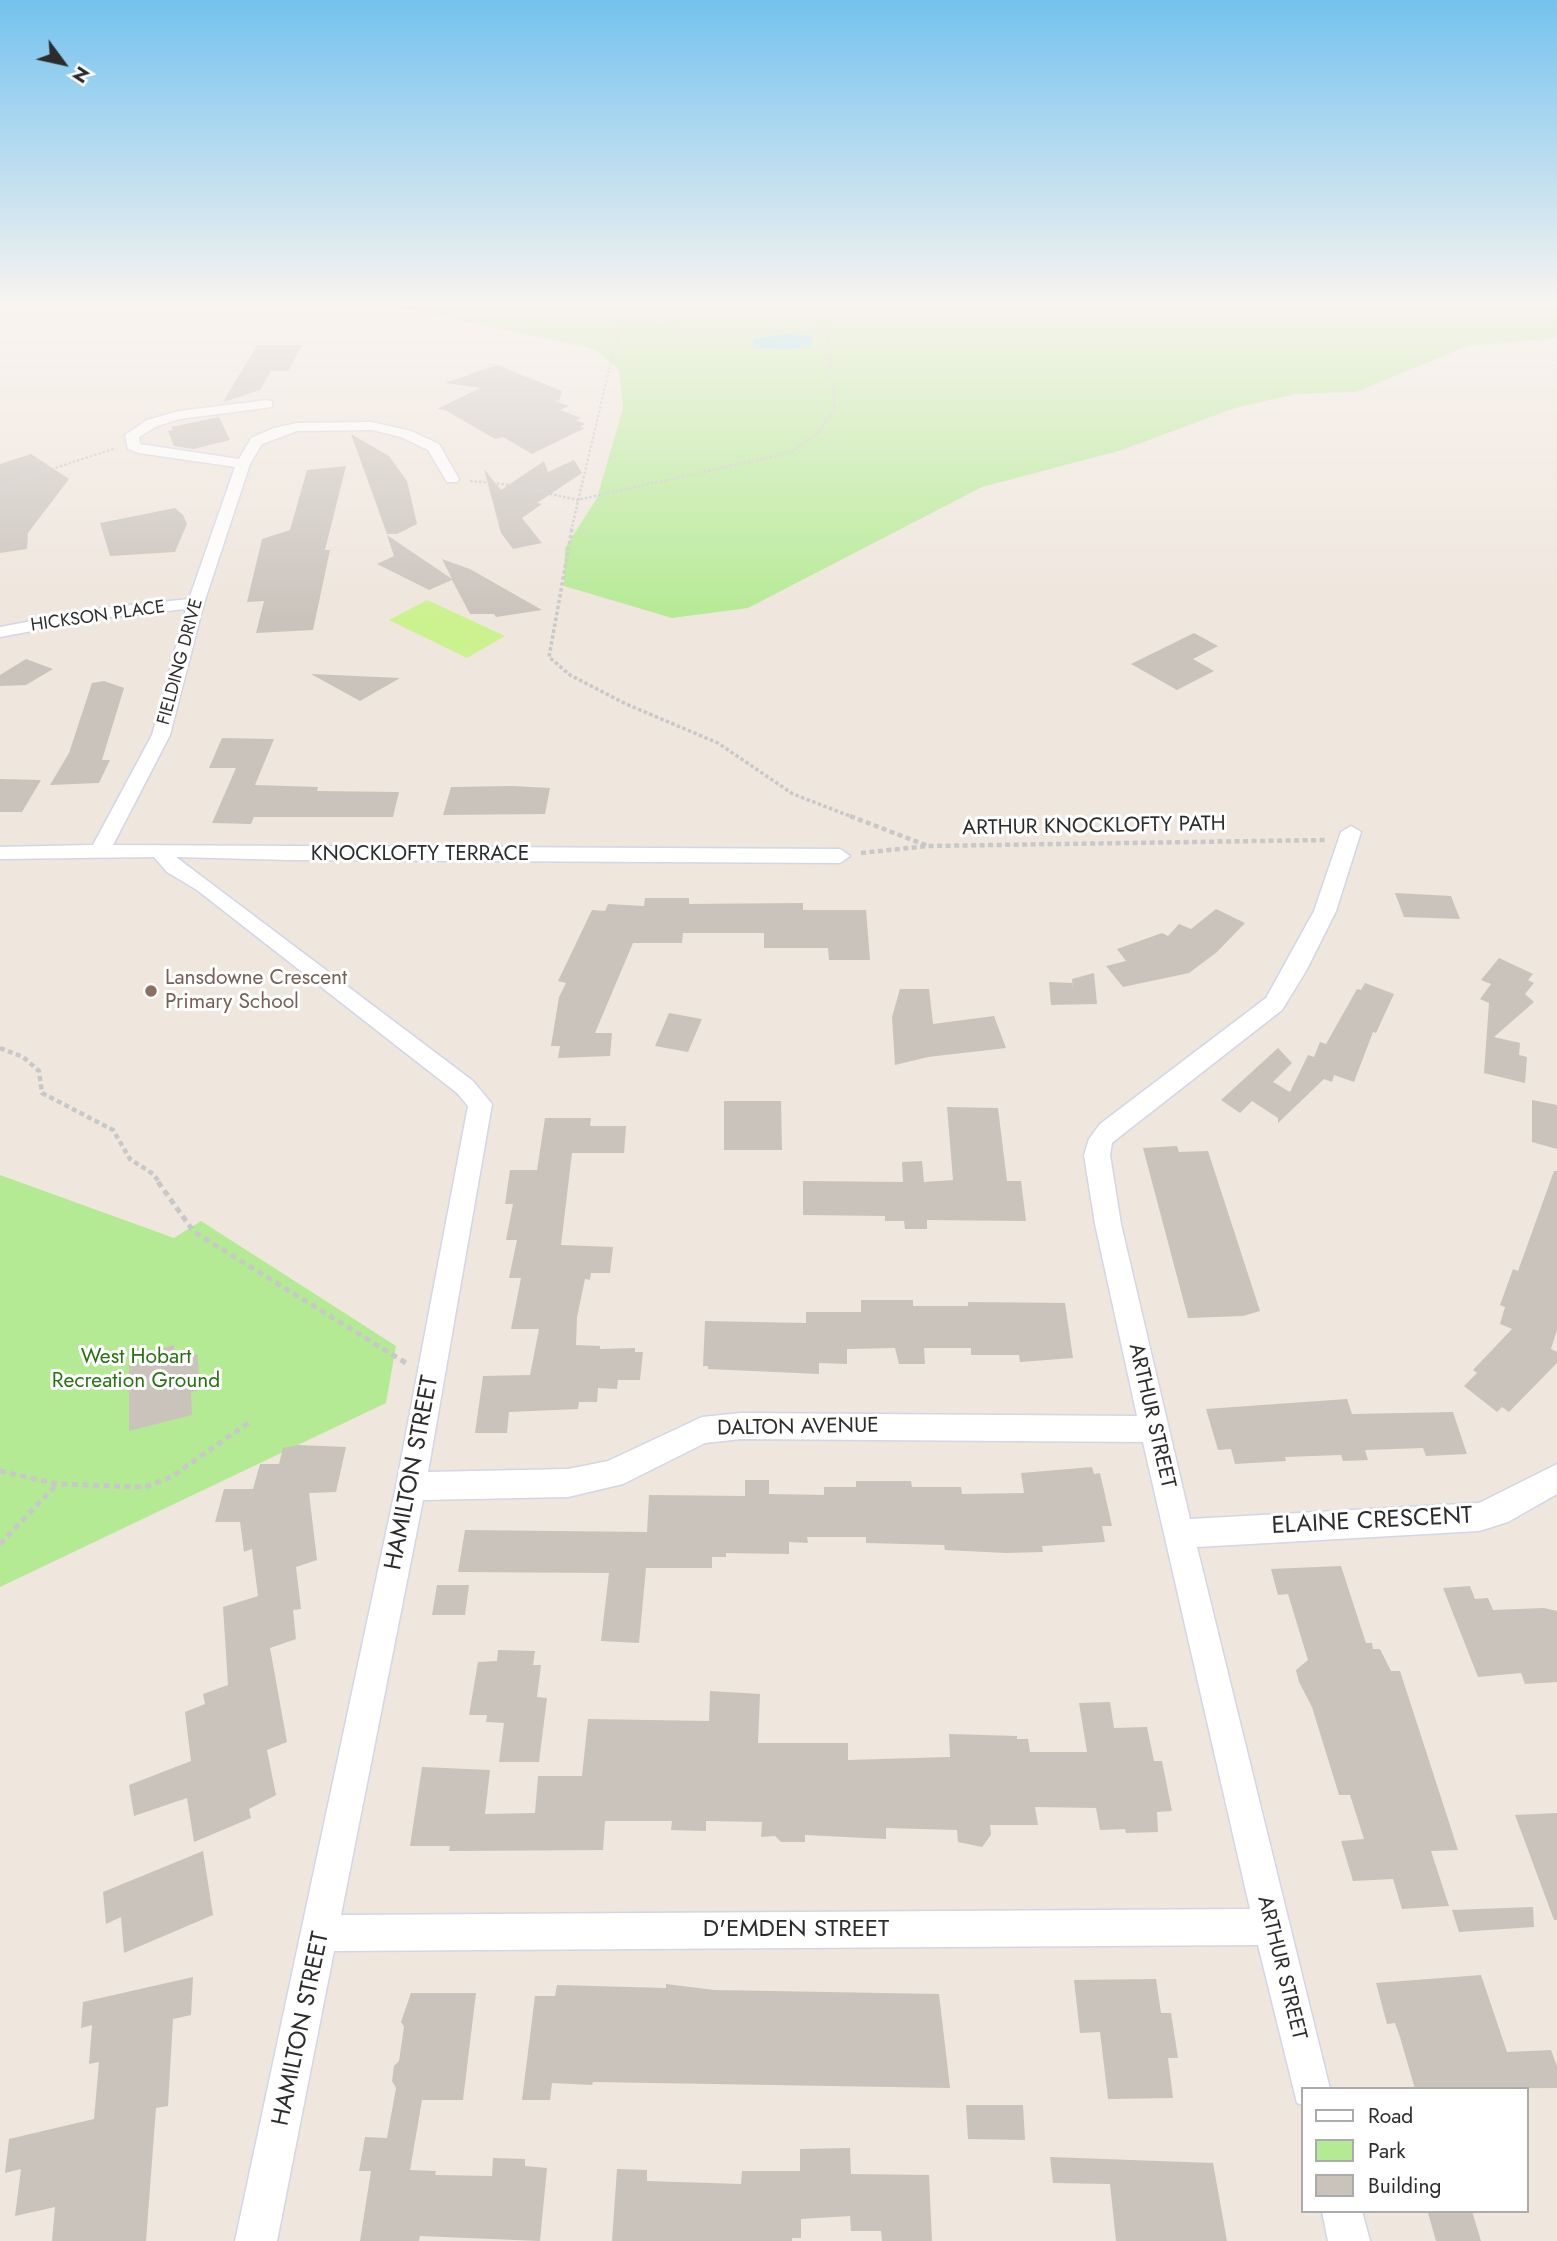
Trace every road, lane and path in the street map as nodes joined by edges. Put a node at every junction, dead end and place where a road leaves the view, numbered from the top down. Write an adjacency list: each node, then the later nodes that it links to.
1 (229, 410): 4 (street)
2 (599, 410): 8 (path)
3 (834, 410): 8 (path)
4 (133, 446): 5 (street); 7 (path)
5 (243, 464): 6 (street, FIELDING DRIVE); 9 (street, FIELDING DRIVE)
6 (452, 480): 8 (path)
7 (0, 486)
8 (577, 500): 12 (path)
9 (196, 603): 10 (street, HICKSON PLACE); 15 (street, FIELDING DRIVE)
10 (0, 632)
11 (1350, 836): 12 (path, ARTHUR KNOCKLOFTY PATH); 20 (street, ARTHUR STREET)
12 (928, 846): 16 (path, ARTHUR KNOCKLOFTY PATH)
13 (160, 851): 15 (street, KNOCKLOFTY TERRACE); 16 (street, KNOCKLOFTY TERRACE); 24 (street, HAMILTON STREET)
14 (0, 853): 15 (street, KNOCKLOFTY TERRACE)
15 (99, 853)
16 (840, 856)
17 (0, 1048): 18 (path)
18 (416, 1369)
19 (251, 1421): 23 (path)
20 (1154, 1429): 24 (street, DALTON AVENUE); 25 (street, ARTHUR STREET)
21 (0, 1471): 23 (path)
22 (1557, 1478): 25 (street, ELAINE CRESCENT)
23 (57, 1485): 26 (path)
24 (411, 1486): 28 (street, HAMILTON STREET)
25 (1178, 1534): 27 (street, ARTHUR STREET)
26 (0, 1544)
27 (1271, 1927): 28 (street, D'EMDEN STREET); 29 (street, ARTHUR STREET)
28 (322, 1933): 31 (street, HAMILTON STREET)
29 (1311, 2087)
30 (1342, 2213): 32 (street)
31 (256, 2241)
32 (1349, 2241)

